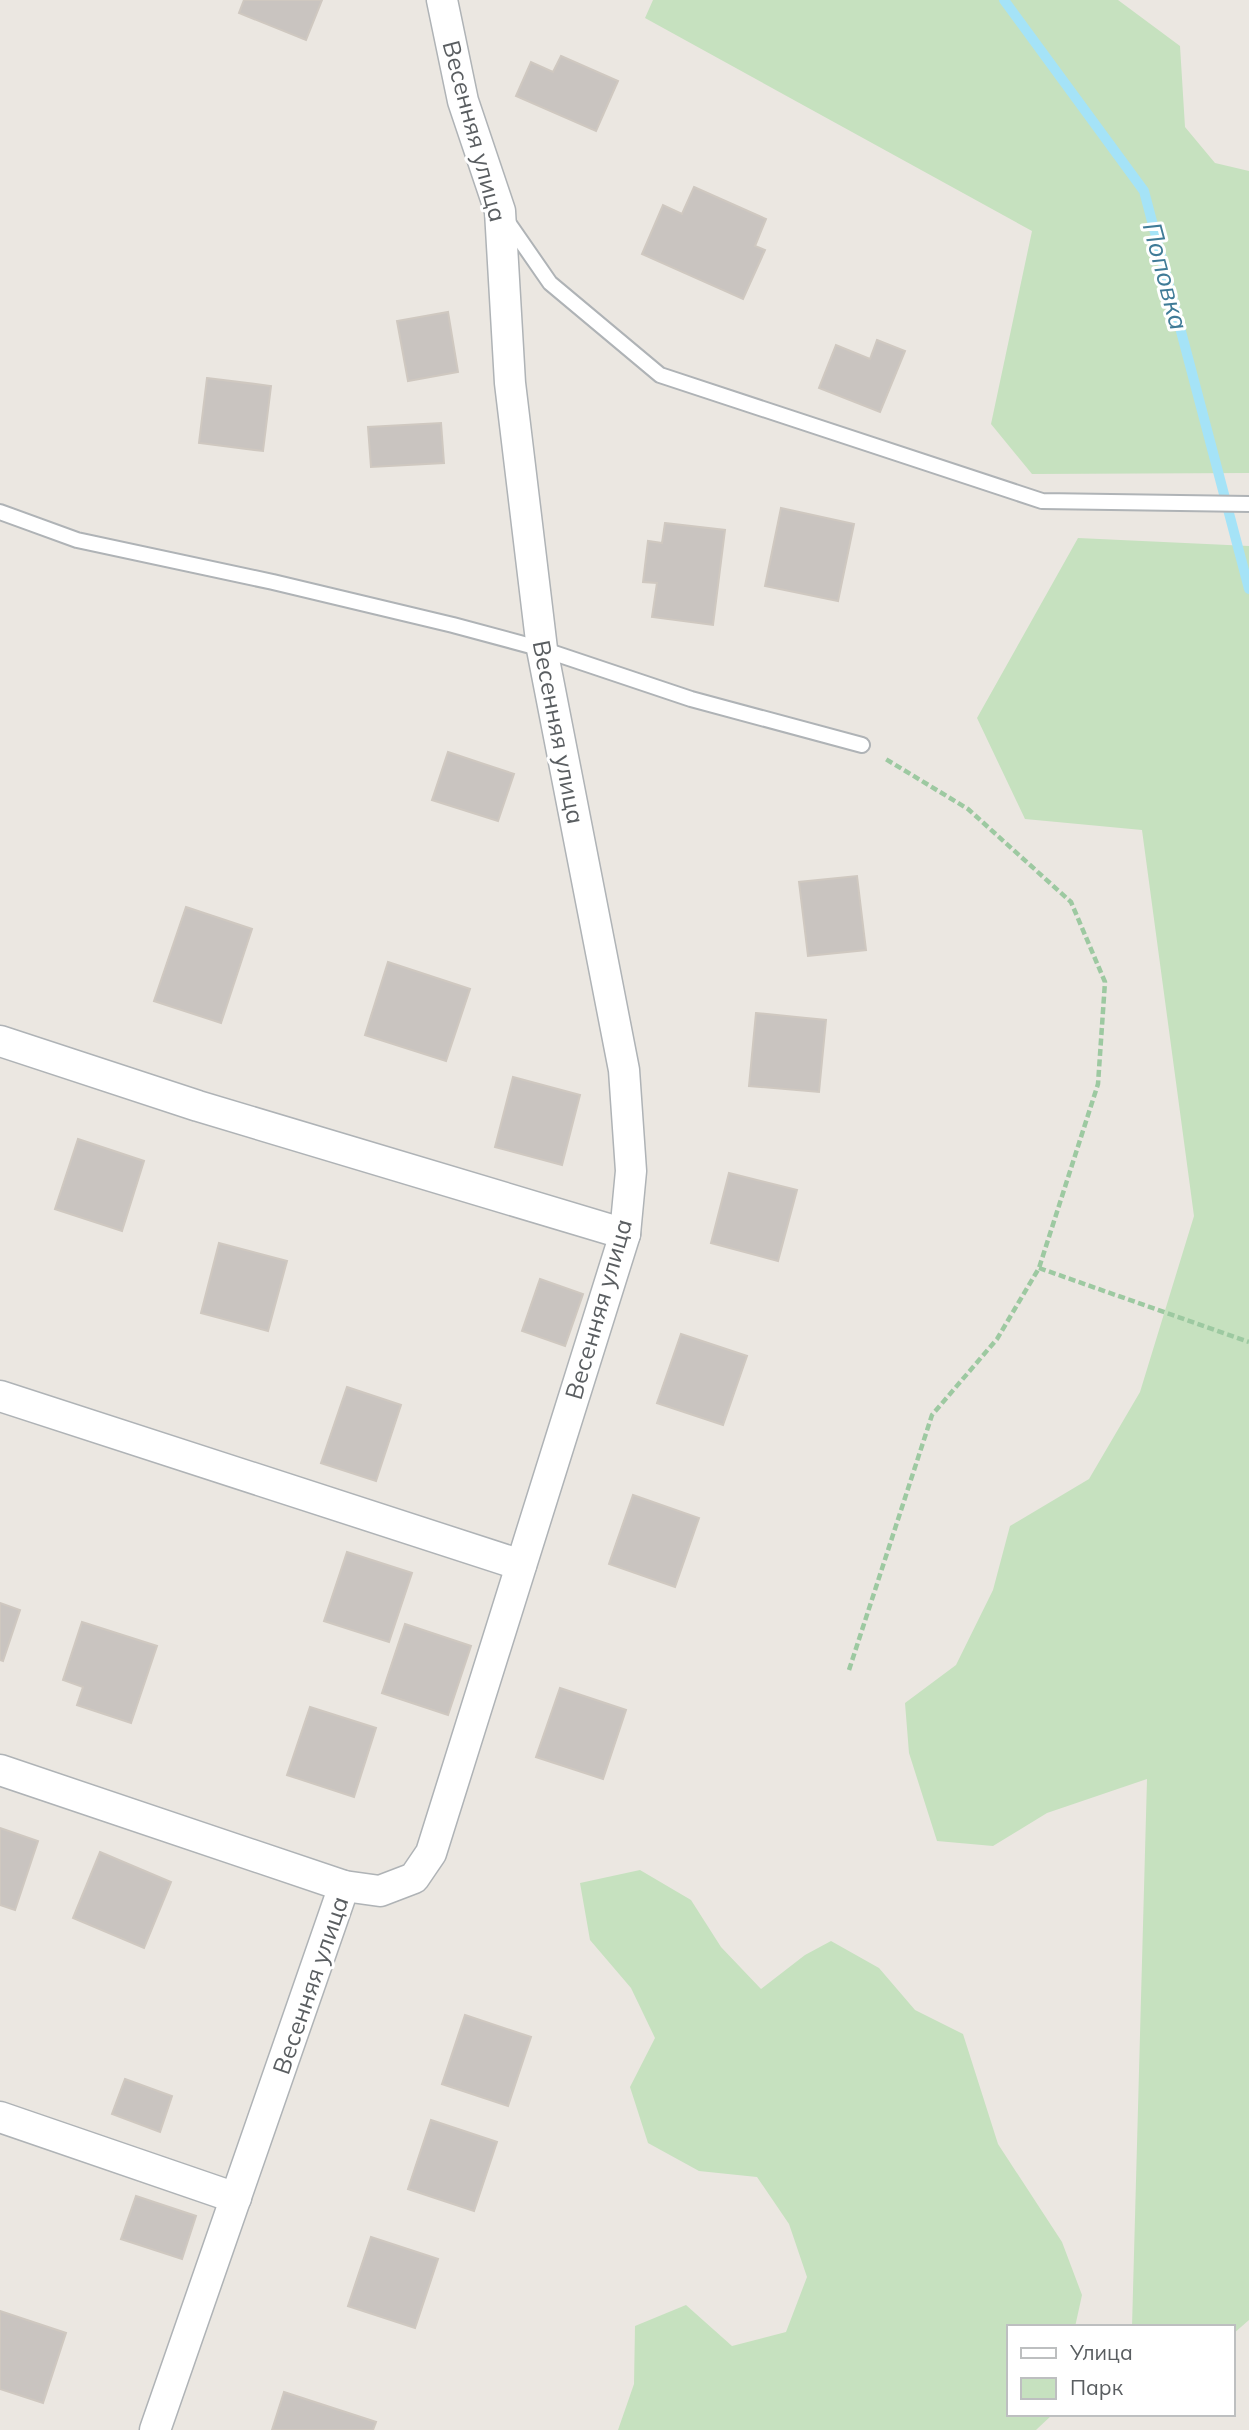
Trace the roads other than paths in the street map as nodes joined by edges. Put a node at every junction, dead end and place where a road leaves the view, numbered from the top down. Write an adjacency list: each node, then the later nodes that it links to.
1 (442, 0): 2 (street, Весенняя улица)
2 (500, 211): 3 (lane); 5 (street, Весенняя улица)
3 (1249, 504)
4 (0, 512): 5 (lane)
5 (542, 649): 6 (lane); 8 (street, Весенняя улица)
6 (862, 745)
7 (0, 1041): 8 (street)
8 (625, 1234): 10 (street, Весенняя улица)
9 (0, 1396): 10 (street)
10 (521, 1565): 12 (street, Весенняя улица)
11 (0, 1770): 12 (street)
12 (344, 1886): 14 (street, Весенняя улица)
13 (0, 2117): 14 (street)
14 (236, 2198): 15 (street, Весенняя улица)
15 (155, 2430)

